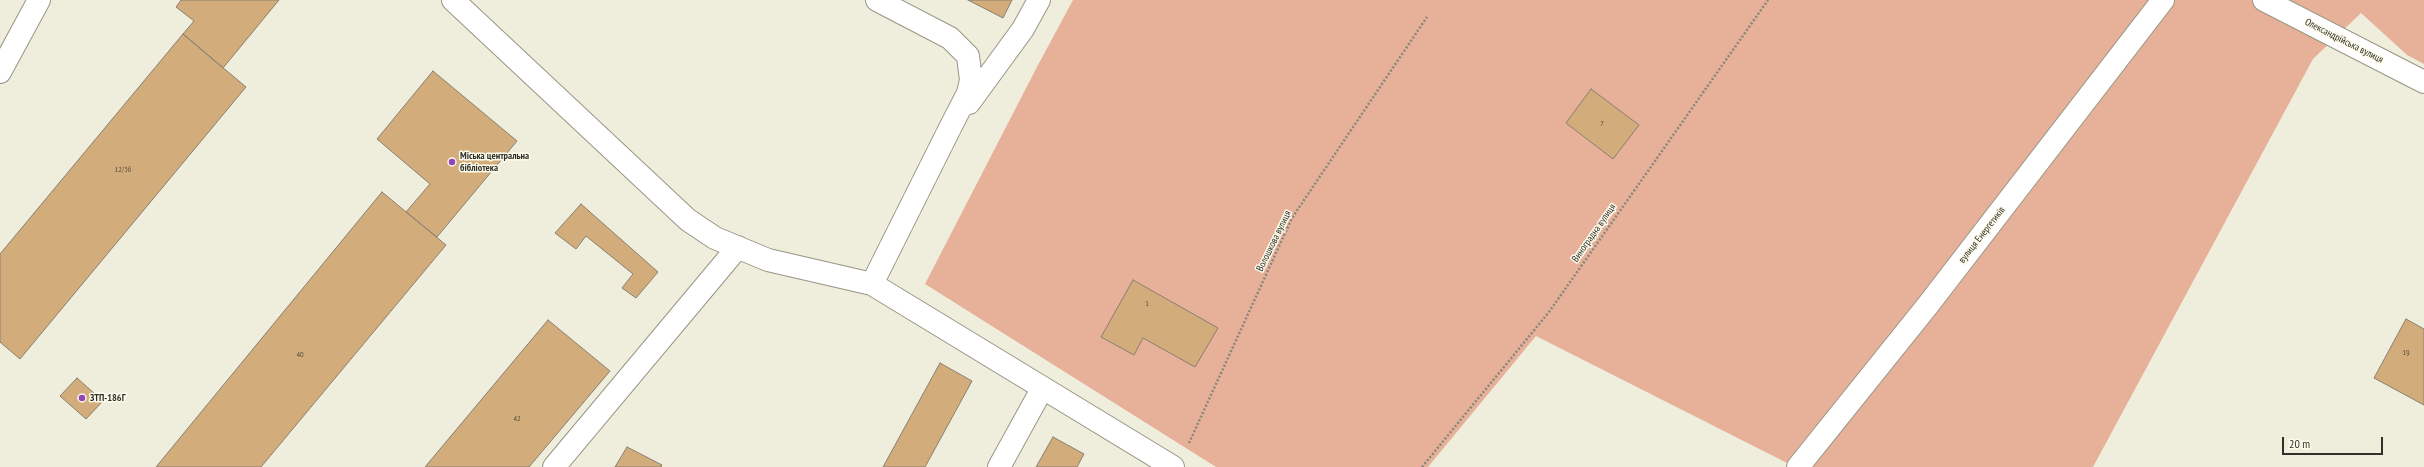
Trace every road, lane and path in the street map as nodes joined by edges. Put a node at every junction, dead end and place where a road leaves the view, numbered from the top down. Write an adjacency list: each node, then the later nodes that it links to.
1 (39, 0): 9 (street)
2 (453, 0): 12 (street)
3 (877, 0): 11 (street)
4 (1039, 0): 11 (street)
5 (1768, 0): 19 (path, Виноградна вулиця)
6 (2164, 0): 20 (street, вулиця Енергетиків)
7 (2264, 0): 10 (street, Олександрійська вулиця)
8 (1427, 17): 15 (path, Волошкова вулиця)
9 (0, 72)
10 (2424, 82)
11 (951, 126): 13 (street)
12 (738, 247): 13 (street); 16 (street)
13 (872, 284): 14 (street)
14 (1042, 389): 17 (street); 18 (street)
15 (1187, 446)
16 (554, 467)
17 (999, 467)
18 (1173, 467)
19 (1422, 467)
20 (1798, 467)

